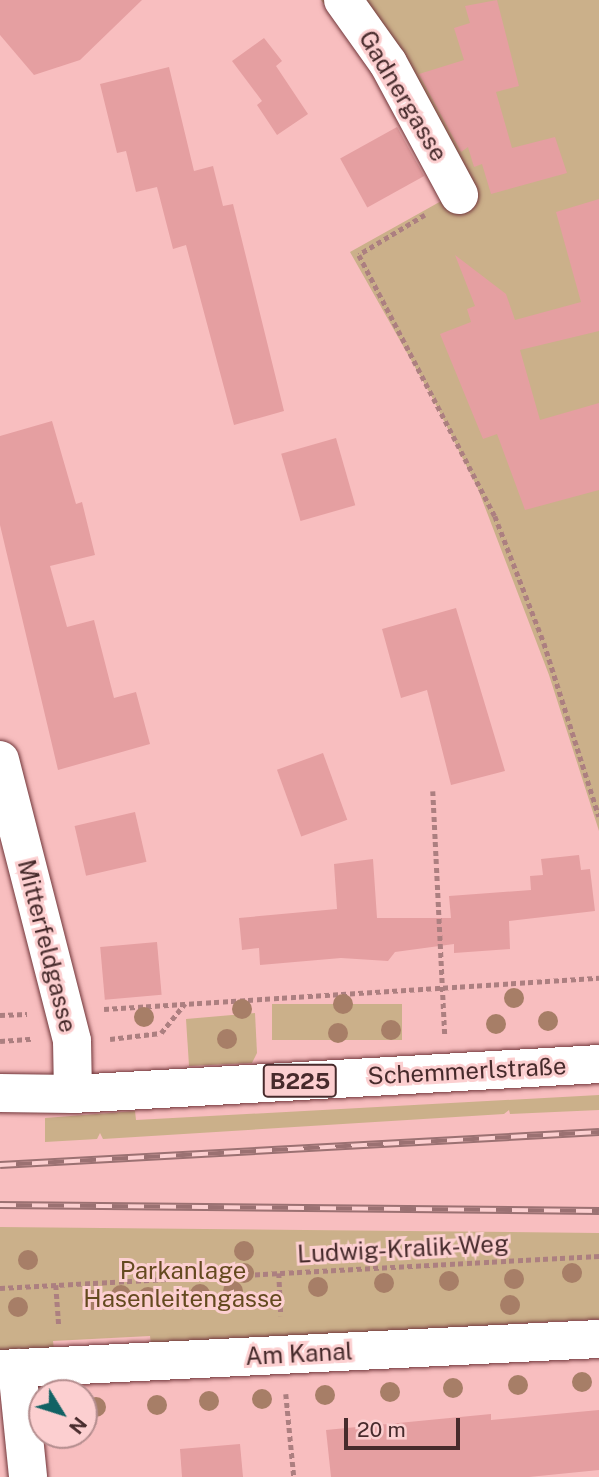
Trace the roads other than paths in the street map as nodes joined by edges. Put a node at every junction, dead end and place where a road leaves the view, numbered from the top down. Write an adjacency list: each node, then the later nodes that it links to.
1 (342, 0): 2 (street, Gadnergasse)
2 (459, 195)
3 (0, 760): 6 (street, Mitterfeldgasse)
4 (599, 1064): 6 (street, Schemmerlstraße / B225)
5 (0, 1093): 6 (street, Schemmerlstraße / B225)
6 (73, 1094)
7 (599, 1339): 8 (street, Am Kanal)
8 (8, 1369): 9 (street)
9 (27, 1477)

